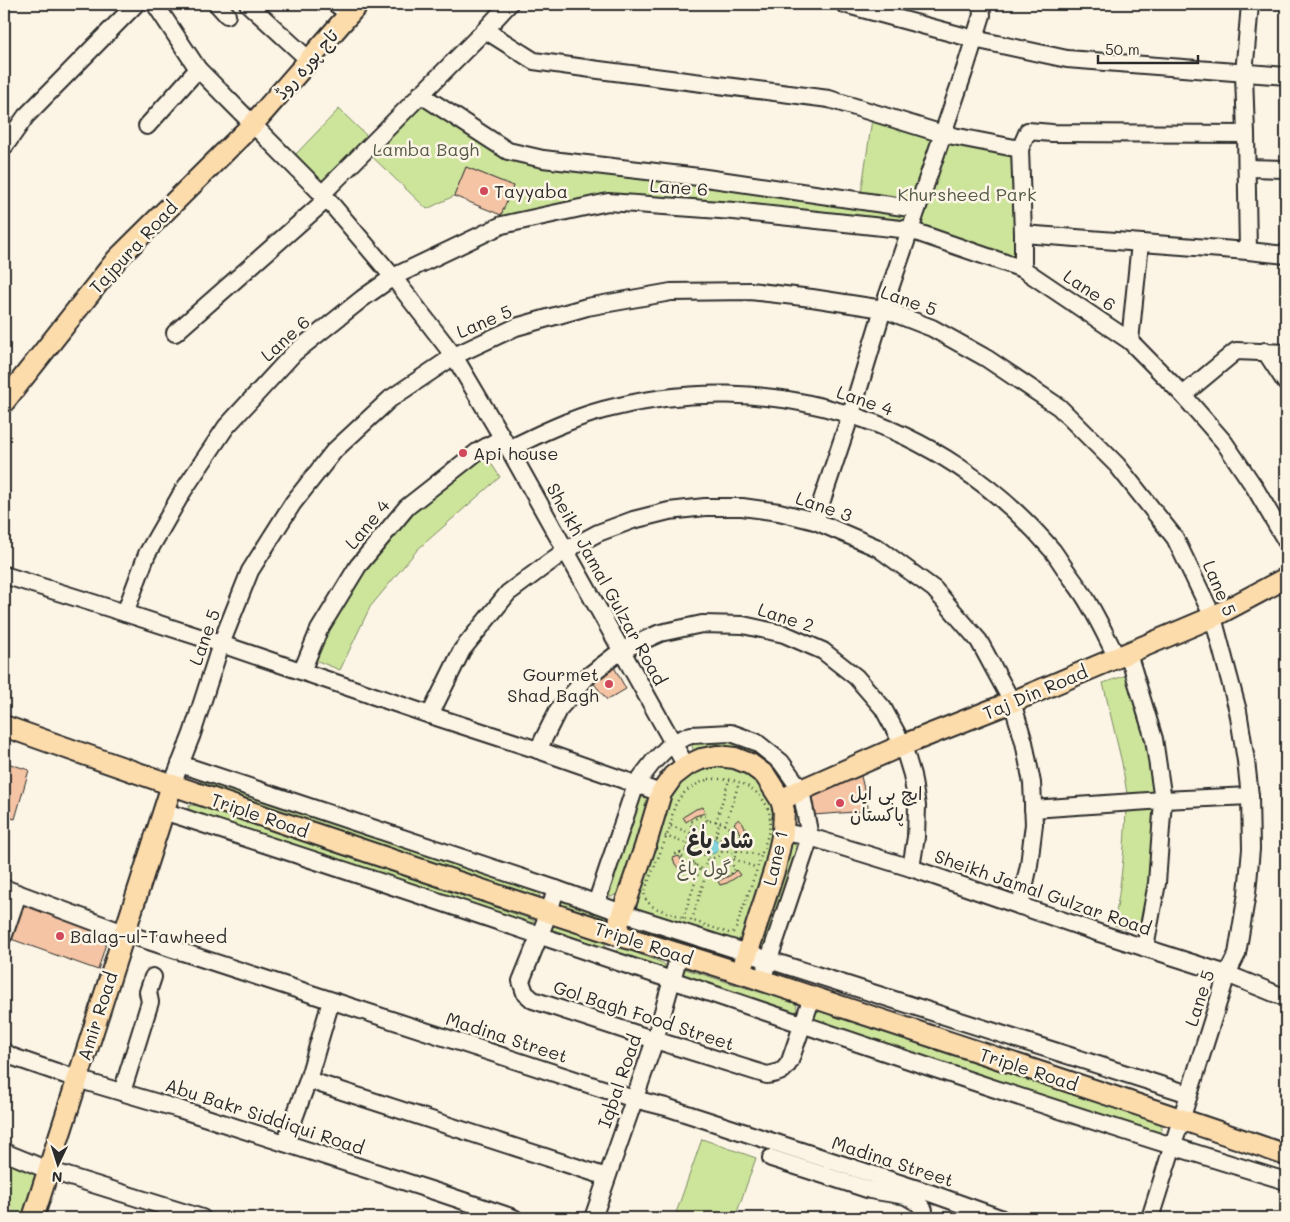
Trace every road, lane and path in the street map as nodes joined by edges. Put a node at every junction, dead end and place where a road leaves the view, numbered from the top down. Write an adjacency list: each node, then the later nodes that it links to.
1 (136, 4): 21 (street)
2 (156, 4): 13 (street, Sheikh Jamal Gulzar Road)
3 (248, 4): 12 (street)
4 (509, 4): 10 (street)
5 (844, 4): 9 (street)
6 (981, 4): 11 (street)
7 (1250, 4): 14 (street)
8 (348, 7): 12 (main road, تاج پورہ روڈ)
9 (892, 10): 11 (street)
10 (485, 30): 16 (street); 19 (street)
11 (974, 39): 14 (street); 19 (street)
12 (309, 60): 17 (main road, تاج پورہ روڈ)
13 (198, 69): 17 (street, Sheikh Jamal Gulzar Road); 18 (street)
14 (1244, 74): 15 (street); 20 (street)
15 (1286, 76)
16 (420, 94): 25 (street); 26 (street)
17 (253, 124): 25 (street, Sheikh Jamal Gulzar Road); 42 (main road, Tajpura Road)
18 (147, 126)
19 (943, 134): 22 (street); 26 (street)
20 (1246, 134): 22 (street); 23 (street)
21 (4, 147)
22 (1020, 148): 28 (street)
23 (1246, 168): 24 (street); 30 (street)
24 (1286, 170)
25 (324, 196): 33 (street, Sheikh Jamal Gulzar Road); 35 (street)
26 (917, 209): 27 (street)
27 (910, 230): 32 (street, Lane 6); 33 (street, Lane 6); 34 (street)
28 (1023, 234): 29 (street); 32 (street)
29 (1140, 243): 30 (street); 36 (street)
30 (1248, 251): 31 (street)
31 (1286, 255)
32 (1023, 269): 36 (street, Lane 6)
33 (394, 277): 39 (street, Sheikh Jamal Gulzar Road); 50 (street, Lane 6)
34 (883, 309): 39 (street, Lane 5); 43 (street); 51 (street, Lane 5)
35 (175, 334)
36 (1130, 341): 41 (street, Lane 6)
37 (1265, 351): 38 (street); 40 (street); 41 (street)
38 (1286, 353)
39 (454, 356): 44 (street, Sheikh Jamal Gulzar Road); 52 (street, Lane 5)
40 (1286, 383)
41 (1183, 395): 46 (street, Lane 6)
42 (4, 402)
43 (851, 414): 44 (street, Lane 4); 45 (street); 54 (street, Lane 4)
44 (506, 443): 47 (street, Sheikh Jamal Gulzar Road); 55 (street, Lane 4)
45 (815, 521): 47 (street, Lane 3); 56 (street, Lane 3)
46 (1286, 540)
47 (566, 550): 53 (street, Sheikh Jamal Gulzar Road); 57 (street, Lane 3)
48 (4, 576): 50 (street)
49 (1286, 578): 51 (main road, Taj Din Road)
50 (125, 612): 52 (street)
51 (1213, 617): 54 (main road, Taj Din Road); 70 (street, Lane 5)
52 (222, 644): 55 (street); 62 (street, Lane 5)
53 (622, 650): 59 (street, Sheikh Jamal Gulzar Road); 60 (street, Lane 2); 61 (street, Lane 2)
54 (1122, 656): 56 (main road, Taj Din Road); 72 (street, Lane 4)
55 (302, 671): 57 (street)
56 (1012, 702): 60 (main road, Taj Din Road); 73 (street, Lane 3)
57 (430, 715): 61 (street)
58 (4, 726): 67 (main road, Triple Road)
59 (673, 742): 63 (street, Sheikh Jamal Gulzar Road); 66 (street); 68 (street)
60 (903, 745): 68 (main road, Taj Din Road); 100 (street, Lane 2)
61 (538, 750): 66 (street)
62 (180, 764): 67 (street, Lane 5); 103 (street)
63 (686, 766): 69 (main road, Lane 1); 71 (main road, Lane 1)
64 (729, 780): 65 (path); 76 (path); 78 (path)
65 (739, 783): 77 (path); 93 (path)
66 (636, 784): 69 (street); 105 (street)
67 (172, 785): 74 (main road, Amir Road); 107 (main road, Triple Road)
68 (801, 790): 71 (main road, Taj Din Road); 84 (street)
69 (661, 793): 108 (main road, Lane 1)
70 (1250, 796): 72 (street); 121 (street, Lane 5)
71 (781, 800): 80 (main road, Lane 1)
72 (1163, 800): 73 (street); 115 (street, Lane 4)
73 (1033, 809): 106 (street, Lane 3)
74 (163, 810): 111 (main road, Amir Road); 114 (street)
75 (708, 822): 76 (path); 79 (path); 79 (path)
76 (718, 822): 77 (path); 82 (path)
77 (725, 825): 91 (path)
78 (671, 826): 81 (path); 83 (path)
79 (694, 830): 81 (path)
80 (783, 832): 84 (street, Sheikh Jamal Gulzar Road); 116 (main road, Lane 1)
81 (691, 833): 85 (path)
82 (716, 836): 86 (path); 89 (path)
83 (667, 837): 87 (path); 109 (path)
84 (810, 837): 100 (street, Sheikh Jamal Gulzar Road); 119 (street)
85 (689, 839): 86 (path); 87 (path)
86 (701, 842): 94 (path)
87 (688, 844): 88 (path)
88 (688, 850): 90 (path); 97 (path)
89 (722, 850): 91 (path); 94 (path)
90 (680, 852): 92 (path); 97 (path)
91 (737, 852): 93 (path); 95 (path)
92 (675, 854)
93 (761, 856): 99 (path)
94 (708, 857): 101 (path)
95 (734, 859): 96 (path); 99 (path)
96 (731, 863): 102 (path); 102 (path)
97 (695, 864): 98 (path)
98 (700, 868): 101 (path); 109 (path)
99 (757, 868): 110 (path)
100 (911, 868): 106 (street, Sheikh Jamal Gulzar Road)
101 (706, 870): 102 (path); 110 (path)
102 (717, 871)
103 (556, 889): 105 (street); 107 (street, Gol Bagh Food Street)
104 (11, 891): 111 (street, Madina Street); 113 (street)
105 (596, 904): 108 (street)
106 (1020, 906): 115 (street, Sheikh Jamal Gulzar Road)
107 (549, 912): 112 (main road, Triple Road); 114 (street, Gol Bagh Food Street)
108 (622, 913): 112 (main road, Lane 1); 116 (street)
109 (683, 918): 110 (path)
110 (692, 920)
111 (124, 933): 127 (street, Madina Street); 131 (main road, Amir Road)
112 (615, 934): 117 (main road, Triple Road); 118 (street)
113 (4, 935)
114 (539, 935): 118 (street); 129 (street, Gol Bagh Food Street)
115 (1145, 948): 121 (street, Sheikh Jamal Gulzar Road)
116 (747, 953): 119 (street); 120 (main road, Lane 1)
117 (679, 955): 120 (main road, Triple Road); 123 (street, Iqbal Road)
118 (607, 958): 123 (street)
119 (769, 961): 124 (street); 134 (street)
120 (741, 973): 124 (main road, Triple Road)
121 (1227, 974): 126 (street, Sheikh Jamal Gulzar Road); 134 (street, Lane 5)
122 (153, 977): 133 (street)
123 (672, 980): 128 (street); 129 (street, Iqbal Road)
124 (762, 980): 125 (main road, Triple Road)
125 (812, 997): 128 (street, Gol Bagh Food Street); 136 (main road, Triple Road)
126 (1286, 998)
127 (331, 1001): 132 (street); 135 (street, Madina Street)
128 (802, 1024): 129 (street, Gol Bagh Food Street); 138 (street)
129 (655, 1040): 135 (street, Iqbal Road)
130 (4, 1052): 131 (street, Abu Bakr Siddiqui Road)
131 (77, 1079): 133 (street, Abu Bakr Siddiqui Road); 142 (main road, Amir Road)
132 (308, 1080): 137 (street); 143 (street)
133 (122, 1092): 137 (street, Abu Bakr Siddiqui Road)
134 (1189, 1094): 136 (street, Lane 5)
135 (634, 1098): 143 (street, Iqbal Road); 145 (street, Madina Street)
136 (1182, 1119): 138 (street, Lane 5); 140 (main road, Triple Road)
137 (285, 1143): 149 (street, Abu Bakr Siddiqui Road)
138 (1173, 1147): 144 (street); 152 (street, Lane 5)
139 (4, 1152): 142 (street)
140 (1286, 1155)
141 (771, 1158): 146 (street)
142 (48, 1170): 147 (main road, Amir Road); 148 (street)
143 (607, 1176): 150 (street, Iqbal Road)
144 (1286, 1181)
145 (930, 1193): 146 (street); 151 (street, Madina Street)
146 (923, 1214)
147 (33, 1218)
148 (202, 1218)
149 (514, 1218)
150 (593, 1218)
151 (1000, 1218)
152 (1150, 1218)

